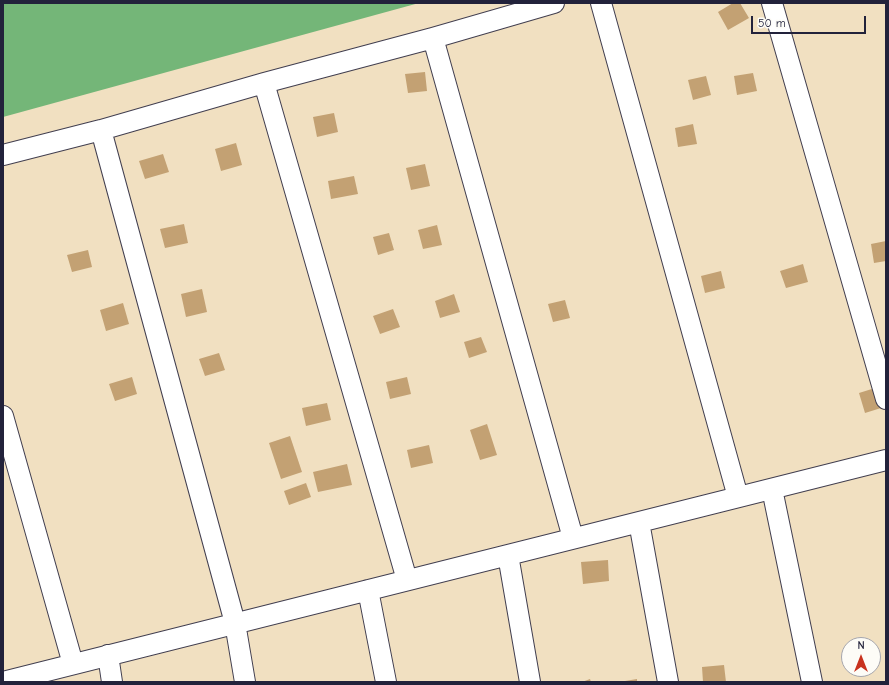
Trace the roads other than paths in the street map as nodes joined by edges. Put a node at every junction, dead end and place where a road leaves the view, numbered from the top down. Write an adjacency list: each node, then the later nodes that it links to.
1 (554, 3): 4 (street)
2 (601, 3): 12 (street)
3 (772, 3): 8 (street)
4 (433, 38): 5 (street); 14 (street)
5 (264, 83): 6 (street); 16 (street)
6 (101, 130): 7 (street); 18 (street)
7 (3, 155)
8 (886, 398)
9 (3, 416): 20 (street)
10 (886, 460): 11 (street)
11 (772, 488): 12 (street); 27 (street)
12 (738, 497): 13 (street)
13 (638, 522): 14 (street); 26 (street)
14 (573, 538): 15 (street)
15 (508, 555): 16 (street); 25 (street)
16 (408, 580): 17 (street)
17 (368, 590): 18 (street); 24 (street)
18 (235, 623): 19 (street); 23 (street)
19 (108, 655): 20 (street); 22 (street)
20 (73, 664): 21 (street)
21 (3, 682)
22 (112, 682)
23 (245, 682)
24 (386, 682)
25 (530, 682)
26 (668, 682)
27 (812, 682)

